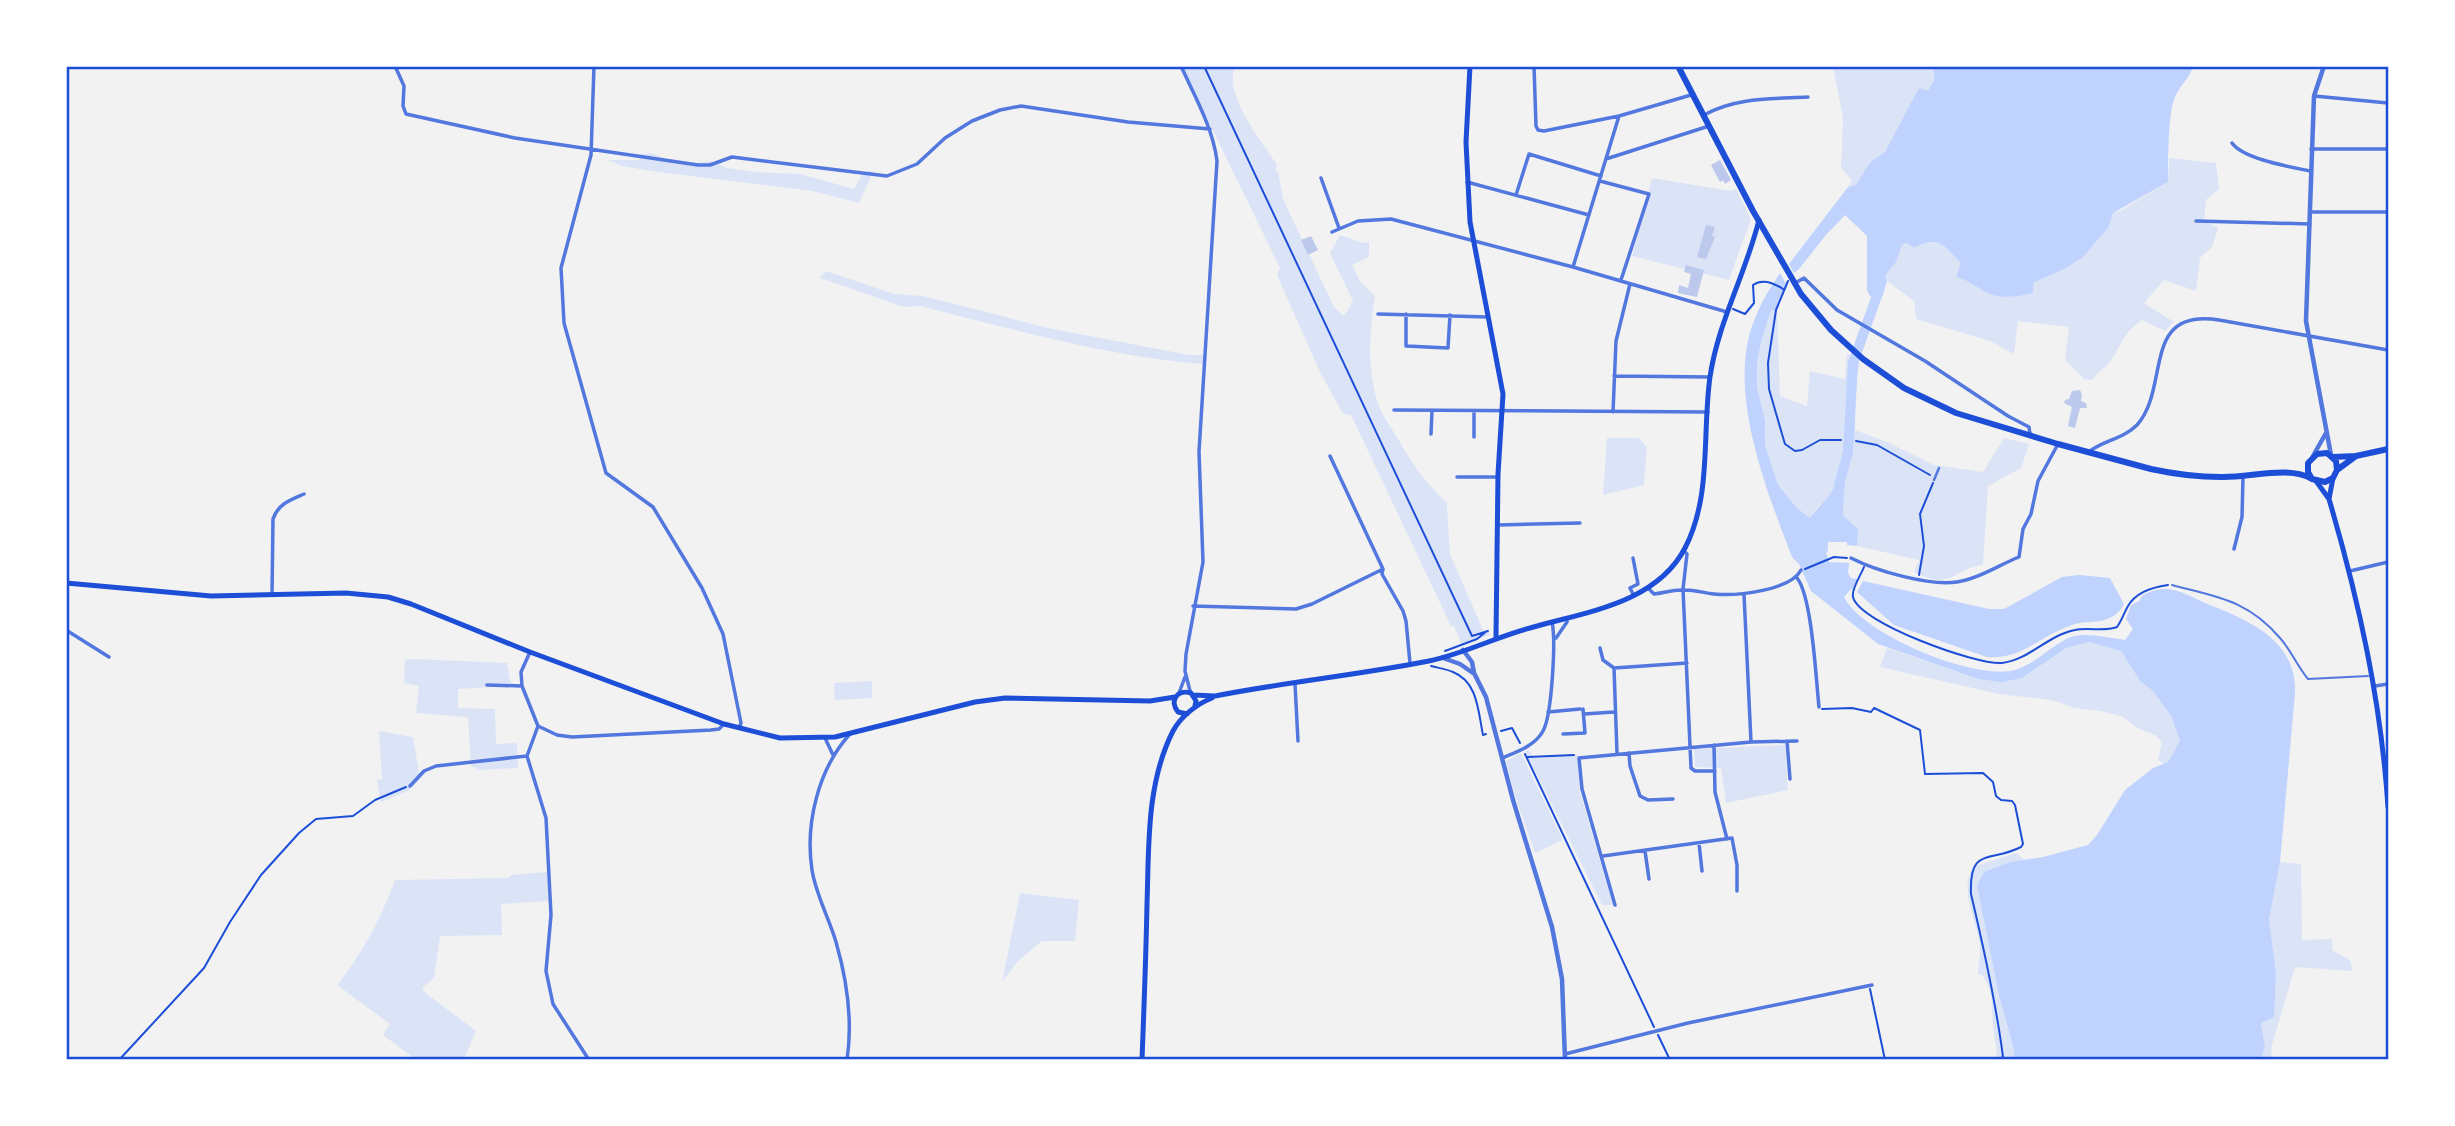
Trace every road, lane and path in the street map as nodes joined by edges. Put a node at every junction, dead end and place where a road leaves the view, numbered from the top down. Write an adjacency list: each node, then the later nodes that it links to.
1 (395, 66): 20 (street)
2 (594, 66): 20 (street)
3 (1181, 66): 16 (street)
4 (1205, 66): 112 (path)
5 (1470, 66): 25 (main road)
6 (1534, 66): 13 (street)
7 (1678, 66): 9 (main road)
8 (2324, 66): 10 (street)
9 (1693, 95): 13 (street); 14 (main road)
10 (2314, 96): 12 (street); 18 (street)
11 (1808, 97): 14 (street)
12 (2389, 103)
13 (1619, 116): 21 (street)
14 (1704, 116): 15 (main road)
15 (1709, 126): 21 (street); 26 (main road)
16 (1210, 129): 20 (street); 106 (street)
17 (2232, 143): 22 (street)
18 (2311, 149): 19 (street); 22 (street)
19 (2389, 149)
20 (591, 150): 145 (street)
21 (1606, 159): 24 (street)
22 (2310, 171): 29 (street)
23 (1321, 178): 35 (street)
24 (1600, 178): 27 (street); 31 (street); 41 (street)
25 (1467, 181): 27 (street); 37 (main road)
26 (1746, 194): 28 (main road); 32 (main road)
27 (1516, 195): 31 (street)
28 (1759, 212): 32 (street); 38 (main road)
29 (2310, 212): 30 (street); 34 (street)
30 (2389, 212)
31 (1589, 215): 39 (street)
32 (1759, 220): 38 (main road); 45 (main road)
33 (2196, 221): 34 (street)
34 (2310, 224): 50 (street)
35 (1339, 228): 36 (street); 37 (street)
36 (1332, 232)
37 (1472, 239): 39 (street); 49 (main road)
38 (1774, 247): 40 (main road)
39 (1573, 267): 41 (street)
40 (1790, 275): 42 (main road); 44 (path)
41 (1621, 281): 43 (street)
42 (1795, 283): 60 (street); 61 (main road)
43 (1630, 284): 45 (street); 52 (street)
44 (1784, 289): 45 (path); 66 (path)
45 (1728, 310): 53 (main road)
46 (1378, 314): 47 (street)
47 (1406, 314): 48 (street); 48 (street)
48 (1450, 315): 49 (street)
49 (1489, 317): 56 (main road)
50 (2307, 334): 51 (street); 62 (street); 70 (street)
51 (2389, 350)
52 (1613, 376): 53 (street); 58 (street)
53 (1710, 377): 59 (main road)
54 (1394, 410): 57 (street)
55 (1474, 410): 56 (street); 57 (street); 65 (street)
56 (1503, 410): 58 (street); 79 (main road)
57 (1432, 411): 63 (street)
58 (1613, 412): 59 (street)
59 (1708, 412): 89 (main road)
60 (2008, 416): 61 (street); 64 (street)
61 (2003, 428): 64 (main road)
62 (2326, 432): 72 (street); 74 (street)
63 (1431, 434)
64 (2030, 436): 68 (main road)
65 (1474, 437)
66 (1841, 440)
67 (1856, 441): 82 (path)
68 (2058, 444): 70 (main road); 98 (street)
69 (2389, 449): 73 (main road)
70 (2092, 451): 80 (main road)
71 (1330, 456): 94 (street)
72 (2332, 456): 73 (main road); 74 (main road); 76 (main road)
73 (2356, 456): 76 (main road)
74 (2306, 462): 77 (main road); 83 (main road)
75 (1938, 468): 82 (street)
76 (2337, 470): 81 (main road)
77 (2287, 471): 80 (main road); 83 (main road)
78 (1457, 477): 79 (street)
79 (1498, 477): 87 (main road)
80 (2243, 477): 88 (street)
81 (2333, 478): 83 (main road); 85 (main road)
82 (1934, 480): 98 (path)
83 (2314, 480): 85 (main road)
84 (304, 494): 104 (street)
85 (2329, 499): 96 (main road)
86 (1580, 523): 87 (street)
87 (1497, 525): 110 (main road)
88 (2234, 549)
89 (1684, 551): 101 (main road); 102 (street)
90 (1633, 558): 105 (street)
91 (1851, 558): 93 (street); 95 (path)
92 (2389, 562): 96 (street)
93 (1864, 566): 98 (street); 100 (path)
94 (1383, 569): 106 (street); 120 (street)
95 (1801, 570): 97 (street)
96 (2350, 570): 126 (main road)
97 (1797, 578): 103 (street); 137 (street)
98 (1918, 579)
99 (66, 583): 104 (main road)
100 (2172, 585): 126 (lane)
101 (1648, 588): 102 (street); 105 (main road)
102 (1683, 589): 103 (street); 119 (street)
103 (1744, 594): 153 (street)
104 (272, 595): 115 (main road)
105 (1634, 596): 107 (main road)
106 (1193, 606): 124 (street)
107 (1567, 618): 108 (main road); 111 (street)
108 (1552, 621): 110 (main road); 111 (street)
109 (66, 630): 117 (street)
110 (1496, 637): 112 (main road)
111 (1555, 640): 140 (street)
112 (1477, 642): 114 (main road); 116 (path); 118 (street)
113 (1600, 648): 123 (street)
114 (1463, 650): 116 (main road); 118 (street); 122 (street)
115 (530, 652): 130 (street); 143 (main road)
116 (1440, 655): 120 (main road); 122 (street)
117 (108, 657)
118 (1472, 662): 125 (street)
119 (1687, 663): 123 (street); 158 (street)
120 (1410, 664): 127 (main road)
121 (1431, 665): 149 (path)
122 (1464, 667): 125 (street)
123 (1614, 668): 141 (street)
124 (1185, 671): 132 (street); 133 (street)
125 (1474, 673): 165 (street)
126 (2374, 676): 131 (main road)
127 (1295, 683): 134 (main road); 152 (street)
128 (2389, 684): 131 (street)
129 (487, 685): 130 (street)
130 (522, 686): 144 (street)
131 (2375, 686): 171 (main road)
132 (1192, 694): 133 (main road); 134 (main road); 136 (main road)
133 (1177, 695): 135 (main road); 138 (main road)
134 (1215, 696): 136 (main road)
135 (1150, 701): 138 (main road); 148 (main road)
136 (1195, 706): 142 (main road)
137 (1819, 707): 190 (path)
138 (1175, 709): 142 (main road); 146 (main road)
139 (1582, 711): 140 (street); 141 (street); 150 (street)
140 (1548, 712): 165 (street)
141 (1614, 712): 161 (street)
142 (1187, 714): 146 (main road)
143 (724, 724): 144 (street); 145 (main road)
144 (538, 726): 162 (street)
145 (739, 728): 151 (main road)
146 (1173, 731): 187 (main road)
147 (1500, 731): 157 (path)
148 (851, 734): 151 (main road); 164 (street)
149 (1486, 734)
150 (1563, 734)
151 (825, 738): 164 (street)
152 (1298, 741)
153 (1752, 741): 154 (street); 156 (street)
154 (1787, 741): 155 (street); 168 (street)
155 (1797, 741)
156 (1714, 745): 158 (street); 167 (street)
157 (1521, 746)
158 (1690, 747): 159 (street); 167 (street)
159 (1629, 752): 161 (street); 170 (street)
160 (1525, 753): 163 (path)
161 (1617, 754): 166 (street)
162 (527, 756): 169 (street); 185 (street)
163 (1527, 757): 166 (path); 182 (path)
164 (833, 758): 186 (street)
165 (1502, 758): 183 (street)
166 (1579, 758): 175 (street)
167 (1715, 771): 172 (street)
168 (1790, 779)
169 (410, 786): 184 (path)
170 (1672, 799)
171 (2389, 807)
172 (1727, 839): 173 (street); 178 (street)
173 (1699, 843): 174 (street); 176 (street)
174 (1645, 851): 175 (street); 177 (street)
175 (1602, 856): 179 (street)
176 (1702, 871)
177 (1649, 878)
178 (1737, 891)
179 (1615, 905)
180 (1872, 985): 181 (street)
181 (1866, 986): 182 (street); 189 (path)
182 (1656, 1031): 183 (street); 188 (path)
183 (1565, 1057)
184 (119, 1059)
185 (589, 1059)
186 (847, 1059)
187 (1142, 1059)
188 (1670, 1059)
189 (1885, 1059)
190 (1996, 1059)

